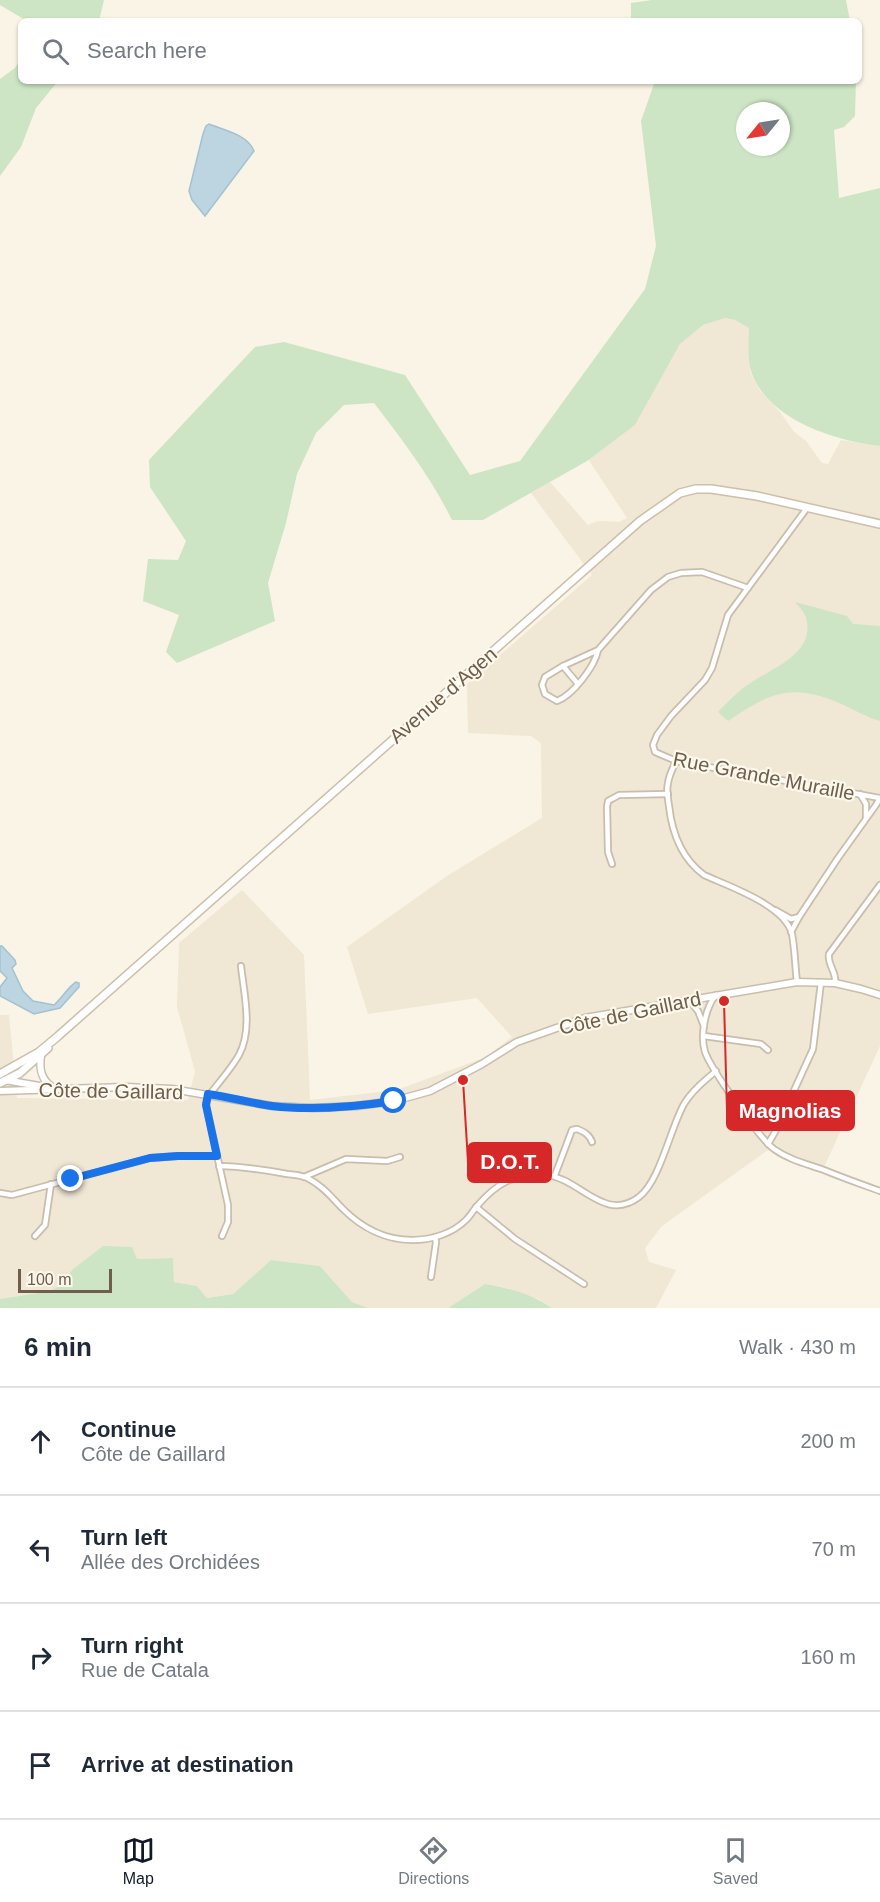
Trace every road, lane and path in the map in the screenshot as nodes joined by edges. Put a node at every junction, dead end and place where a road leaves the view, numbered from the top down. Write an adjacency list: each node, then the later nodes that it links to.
1 (807, 508): 2 (main road, Avenue d'Agen); 3 (street, Rue Grande Muraille); 26 (main road, Avenue d'Agen)
2 (880, 524)
3 (748, 588): 4 (street); 7 (street, Rue Grande Muraille)
4 (598, 650): 5 (street); 6 (street)
5 (562, 666): 6 (street); 6 (street)
6 (578, 684)
7 (676, 761): 8 (street); 9 (street, Rue Grande Muraille)
8 (668, 794): 12 (street); 14 (street)
9 (860, 794): 10 (street, Rue Grande Muraille); 11 (street)
10 (880, 798): 11 (street)
11 (866, 818): 15 (street)
12 (612, 864)
13 (880, 885): 20 (street)
14 (766, 904): 15 (street); 16 (street)
15 (799, 917): 16 (street)
16 (791, 932): 18 (street)
17 (241, 966): 37 (street)
18 (797, 982): 19 (street, Côte de Gaillard); 21 (street, Côte de Gaillard)
19 (821, 982): 20 (street, Côte de Gaillard); 39 (street)
20 (835, 984): 22 (street, Côte de Gaillard)
21 (716, 995): 23 (street, Côte de Gaillard); 24 (street)
22 (880, 996)
23 (690, 1000): 24 (street); 37 (street, Côte de Gaillard)
24 (705, 1029): 25 (street)
25 (704, 1036): 27 (street); 30 (street)
26 (57, 1037): 28 (main road); 29 (main road)
27 (768, 1050)
28 (41, 1056): 32 (main road); 34 (street)
29 (16, 1066): 31 (main road); 32 (street)
30 (716, 1071): 39 (street); 43 (street)
31 (0, 1074)
32 (12, 1079): 33 (main road); 34 (street); 35 (street)
33 (0, 1081)
34 (55, 1089): 35 (street, Côte de Gaillard); 37 (street, Côte de Gaillard)
35 (20, 1090): 36 (street, Côte de Gaillard)
36 (0, 1091)
37 (209, 1094): 40 (street)
38 (592, 1142): 43 (street)
39 (768, 1144): 46 (street)
40 (217, 1156): 42 (street); 45 (street)
41 (400, 1157): 44 (street)
42 (219, 1166): 44 (street); 50 (street)
43 (555, 1175): 48 (street)
44 (304, 1177): 51 (street)
45 (51, 1184): 47 (street); 49 (street)
46 (880, 1191)
47 (0, 1193)
48 (476, 1207): 51 (street); 53 (street)
49 (35, 1236)
50 (222, 1236)
51 (435, 1237): 52 (street)
52 (431, 1277)
53 (584, 1284)

